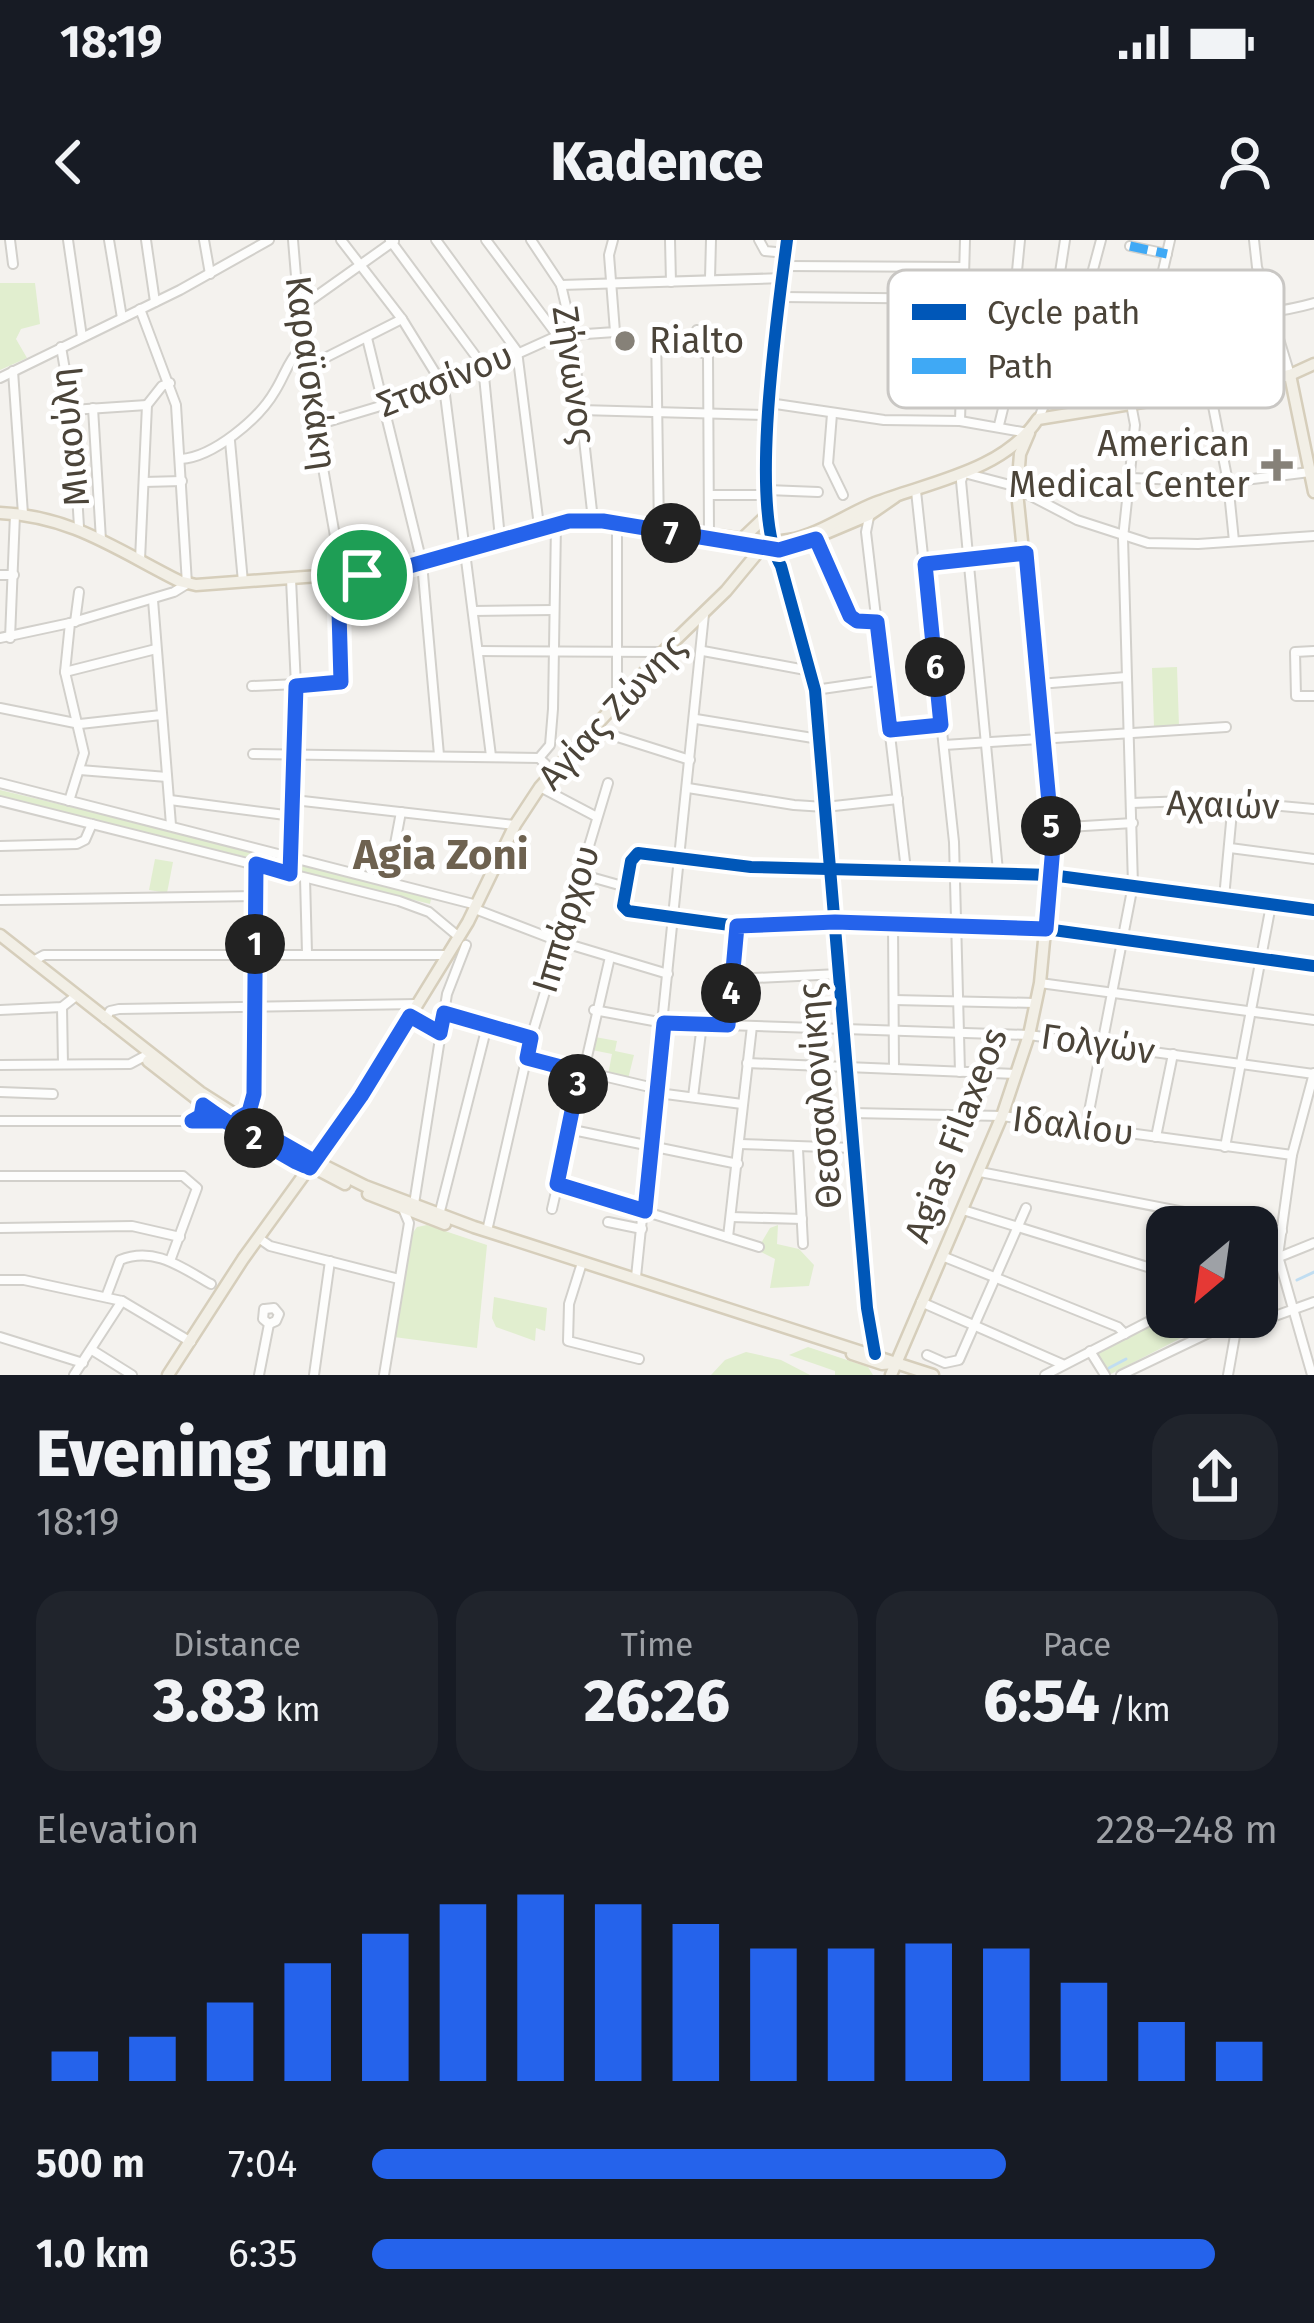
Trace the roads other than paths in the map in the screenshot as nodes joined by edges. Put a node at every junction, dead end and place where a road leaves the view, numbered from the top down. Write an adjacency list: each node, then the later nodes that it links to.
1 (10, 240): 28 (street)
2 (68, 240): 57 (street)
3 (109, 240): 51 (street)
4 (146, 240): 46 (street)
5 (204, 240): 38 (street)
6 (268, 240): 24 (street)
7 (293, 240): 48 (street, Καραϊσκάκη)
8 (341, 240): 29 (street)
9 (436, 240): 61 (street)
10 (486, 240): 56 (street)
11 (530, 240): 43 (street, Ζήνωνος)
12 (613, 240): 42 (street)
13 (670, 240): 41 (street)
14 (711, 240): 39 (street)
15 (759, 240): 26 (street)
16 (787, 240): 26 (street)
17 (964, 240): 31 (street)
18 (1020, 240): 33 (street)
19 (1065, 240): 34 (street)
20 (1101, 240): 35 (street)
21 (1170, 240): 27 (street)
22 (1254, 240): 37 (street)
23 (392, 241): 29 (street); 64 (street)
24 (250, 246): 38 (street)
25 (1130, 246): 27 (street)
26 (786, 253): 30 (street)
27 (1167, 254): 36 (street)
28 (13, 264)
29 (358, 264): 48 (street); 52 (street)
30 (786, 266): 31 (street); 40 (street)
31 (963, 267): 32 (street)
32 (963, 270)
33 (1017, 270)
34 (1060, 270)
35 (1093, 270)
36 (1163, 270)
37 (1259, 270)
38 (209, 274): 46 (street)
39 (710, 278): 40 (street); 41 (street)
40 (784, 278): 44 (street)
41 (671, 282): 42 (street)
42 (611, 284): 43 (street); 55 (street, Στασίνου)
43 (560, 285): 55 (street, Ζήνωνος)
44 (782, 297): 45 (street); 72 (street)
45 (888, 298)
46 (155, 302): 49 (street)
47 (1314, 303): 50 (street)
48 (301, 307): 60 (street, Καραϊσκάκη)
49 (140, 310): 51 (street); 70 (street)
50 (1284, 311)
51 (122, 318): 57 (street)
52 (402, 319): 58 (street); 71 (street)
53 (697, 330): 84 (street)
54 (656, 331): 85 (street)
55 (572, 332): 56 (street, Στασίνου); 83 (street, Ζήνωνος)
56 (557, 336): 61 (street, Στασίνου)
57 (82, 337): 59 (street)
58 (367, 338): 65 (street); 74 (street)
59 (61, 347): 66 (street); 82 (street, Μιαούλη)
60 (302, 348): 65 (street, Καραϊσκάκη); 94 (street)
61 (518, 351): 64 (street, Στασίνου); 118 (street)
62 (1284, 359): 67 (street)
63 (1314, 364): 67 (main road)
64 (483, 367): 71 (street, Στασίνου); 125 (street)
65 (305, 368): 91 (street, Καραϊσκάκη)
66 (13, 371): 69 (street); 111 (street)
67 (1290, 375): 68 (main road); 90 (main road)
68 (1284, 376)
69 (0, 378)
70 (170, 383): 73 (street); 95 (street)
71 (444, 387): 74 (street, Στασίνου); 132 (street)
72 (770, 403): 86 (street); 87 (street)
73 (147, 405): 75 (street); 100 (street)
74 (386, 407): 91 (street, Στασίνου); 137 (street)
75 (93, 408): 82 (street); 128 (street)
76 (961, 408): 89 (street)
77 (1003, 408): 92 (street)
78 (1042, 408): 88 (street)
79 (1107, 408): 88 (main road)
80 (1137, 408): 98 (street)
81 (1213, 408): 101 (street)
82 (72, 410): 119 (street, Μιαούλη)
83 (580, 410): 85 (street); 114 (street, Ζήνωνος)
84 (709, 411): 85 (street); 87 (street); 107 (street)
85 (660, 412): 120 (street)
86 (832, 414): 89 (street); 108 (street)
87 (768, 416): 103 (street)
88 (1038, 419): 93 (main road)
89 (961, 421): 92 (street)
90 (1308, 421): 97 (main road)
91 (317, 425): 143 (street, Καραϊσκάκη)
92 (999, 425): 93 (street)
93 (1029, 433): 96 (main road); 104 (main road, Agias Filaxeos)
94 (230, 441): 95 (street); 145 (street)
95 (181, 459): 99 (street)
96 (964, 472): 102 (main road); 104 (street); 135 (street)
97 (1310, 472): 101 (street); 105 (main road)
98 (1131, 478): 101 (street); 126 (street)
99 (182, 481): 100 (street); 146 (street)
100 (144, 482): 136 (street)
101 (1228, 482): 130 (street)
102 (916, 491): 109 (main road); 139 (street)
103 (767, 492): 106 (street); 107 (street); 113 (street)
104 (1017, 492): 126 (street); 134 (main road, Agias Filaxeos)
105 (1314, 492)
106 (818, 493)
107 (711, 495): 122 (street)
108 (843, 495)
109 (895, 497): 112 (main road); 131 (main road)
110 (0, 513): 111 (main road)
111 (19, 514): 119 (main road); 142 (street)
112 (869, 515): 115 (main road); 121 (street)
113 (764, 516): 129 (main road); 131 (street)
114 (592, 520): 116 (main road); 117 (main road)
115 (852, 522): 121 (street); 127 (main road)
116 (556, 524): 118 (main road); 149 (street)
117 (617, 524): 120 (main road); 158 (street)
118 (539, 526): 125 (main road)
119 (79, 527): 128 (main road)
120 (659, 532): 123 (main road)
121 (866, 532): 153 (street)
122 (709, 534): 123 (main road); 129 (main road)
123 (681, 535): 129 (main road)
124 (1314, 536): 130 (street)
125 (500, 538): 132 (main road)
126 (1123, 538): 130 (street); 164 (street)
127 (816, 539): 133 (main road); 153 (street)
128 (101, 540): 136 (main road)
129 (744, 541): 131 (main road); 138 (main road)
130 (1234, 541)
131 (766, 544): 133 (main road); 138 (main road, Αγίας Ζώνης); 140 (street, Θεσσαλονίκης)
132 (464, 550): 137 (main road); 150 (street)
133 (785, 550): 140 (main road)
134 (1026, 553): 135 (street); 166 (main road, Agias Filaxeos)
135 (970, 559): 139 (street); 183 (street)
136 (140, 560): 146 (main road)
137 (422, 563): 143 (main road); 188 (street)
138 (750, 564): 140 (street); 151 (main road, Αγίας Ζώνης)
139 (925, 564): 176 (street)
140 (781, 566): 162 (street, Θεσσαλονίκης)
141 (0, 574): 142 (street)
142 (14, 575): 154 (street)
143 (340, 576): 144 (main road); 168 (street, Καραϊσκάκη)
144 (291, 579): 145 (main road); 168 (street)
145 (244, 582): 146 (main road)
146 (187, 584): 148 (street)
147 (79, 592): 152 (street)
148 (152, 599): 152 (street); 155 (street)
149 (554, 610): 150 (street); 161 (street)
150 (473, 611): 156 (street)
151 (704, 614): 157 (street); 159 (main road, Αγίας Ζώνης)
152 (73, 622): 154 (street); 163 (street)
153 (877, 622): 165 (street)
154 (5, 638)
155 (156, 649): 163 (street); 173 (street)
156 (479, 651): 161 (street); 189 (street)
157 (704, 651): 162 (street); 174 (street)
158 (615, 652): 159 (street); 161 (street); 171 (street)
159 (663, 652): 171 (main road, Αγίας Ζώνης)
160 (1314, 652): 170 (street)
161 (553, 653): 184 (street)
162 (811, 670): 169 (street, Θεσσαλονίκης)
163 (64, 672): 175 (street)
164 (1126, 677): 166 (street); 180 (street)
165 (884, 680): 169 (street); 179 (street)
166 (1039, 684): 181 (main road, Agias Filaxeos)
167 (252, 686): 168 (street)
168 (296, 686): 187 (street)
169 (815, 690): 182 (street, Θεσσαλονίκης)
170 (1314, 696)
171 (616, 701): 178 (main road, Αγίας Ζώνης)
172 (0, 708): 175 (street)
173 (161, 715): 175 (street); 195 (street)
174 (696, 719): 182 (street); 192 (street)
175 (80, 724): 193 (street)
176 (941, 725): 179 (street); 185 (street)
177 (1226, 727): 180 (street)
178 (591, 729): 191 (main road, Αγίας Ζώνης); 192 (street)
179 (890, 730): 202 (street)
180 (1131, 732): 181 (street); 206 (street)
181 (1045, 735): 183 (street); 216 (main road, Agias Filaxeos)
182 (819, 739): 207 (street, Θεσσαλονίκης)
183 (987, 740): 185 (street); 226 (street)
184 (550, 741): 190 (street); 191 (street)
185 (944, 745): 225 (street)
186 (253, 754): 187 (street)
187 (294, 754): 188 (street); 201 (street)
188 (439, 755): 189 (street)
189 (491, 756): 190 (street)
190 (539, 758): 194 (street)
191 (564, 759): 194 (main road, Αγίας Ζώνης)
192 (690, 760): 199 (street)
193 (80, 770): 195 (street); 204 (street)
194 (554, 771): 198 (main road, Αγίας Ζώνης)
195 (167, 777): 200 (street)
196 (0, 783): 204 (street)
197 (608, 783): 211 (street, Ιππάρχου)
198 (540, 787): 211 (street, Ιππάρχου); 215 (main road, Αγίας Ζώνης)
199 (688, 788): 207 (street); 221 (street)
200 (170, 800): 210 (street); 214 (street)
201 (294, 800): 209 (street); 210 (street)
202 (898, 800): 207 (street); 224 (street)
203 (0, 801): 213 (street)
204 (69, 801): 214 (street)
205 (1233, 801): 206 (street, Αχαιών); 208 (street, Αχαιών); 218 (street)
206 (1132, 803): 212 (street)
207 (825, 807): 223 (street, Θεσσαλονίκης)
208 (1314, 809)
209 (401, 812): 215 (street); 231 (street)
210 (293, 816): 219 (street)
211 (597, 818): 228 (street, Ιππάρχου)
212 (1133, 823): 216 (street); 232 (street)
213 (92, 824): 217 (street); 222 (street)
214 (171, 825): 219 (street)
215 (515, 825): 239 (main road, Αγίας Ζώνης)
216 (1052, 828): 229 (main road, Agias Filaxeos)
217 (0, 846)
218 (1230, 848): 220 (street); 236 (street)
219 (292, 855): 227 (street); 231 (street)
220 (1314, 859)
221 (681, 860): 223 (street); 233 (street); 242 (street)
222 (256, 864): 227 (street); 235 (street)
223 (831, 867): 224 (street); 243 (street, Θεσσαλονίκης)
224 (906, 870): 225 (street)
225 (956, 872): 226 (street); 246 (street)
226 (998, 872): 229 (street)
227 (290, 874): 230 (street)
228 (580, 874): 233 (street); 251 (street, Ιππάρχου)
229 (1051, 875): 232 (street); 247 (main road, Agias Filaxeos)
230 (305, 878): 241 (street); 253 (street)
231 (388, 881): 234 (street)
232 (1133, 885): 236 (street); 248 (street)
233 (626, 887): 242 (street)
234 (441, 893): 239 (street); 241 (street)
235 (256, 896): 237 (street); 252 (street)
236 (1224, 898): 238 (street)
237 (0, 901)
238 (1271, 904): 240 (street); 256 (street)
239 (476, 907): 250 (main road, Αγίας Ζώνης); 251 (street)
240 (1314, 910)
241 (429, 912): 250 (street)
242 (675, 920): 245 (street); 259 (street)
243 (835, 922): 244 (street); 245 (street); 260 (street, Θεσσαλονίκης)
244 (893, 924): 246 (street); 266 (street)
245 (737, 926): 261 (street)
246 (958, 926): 247 (street); 268 (street)
247 (1046, 929): 248 (street); 262 (main road, Agias Filaxeos)
248 (1124, 938): 256 (street); 264 (street)
249 (0, 939): 257 (main road); 267 (main road)
250 (462, 941): 254 (main road, Αγίας Ζώνης); 265 (street)
251 (559, 941): 255 (street); 289 (street, Ιππάρχου)
252 (255, 952): 253 (street); 257 (street); 271 (street)
253 (308, 953): 254 (street)
254 (448, 955): 263 (main road, Αγίας Ζώνης)
255 (610, 957): 259 (street); 273 (street)
256 (1261, 957): 258 (street); 274 (street)
257 (33, 962): 267 (main road)
258 (1314, 966)
259 (668, 974): 279 (street)
260 (839, 974): 261 (street); 284 (street, Θεσσαλονίκης)
261 (733, 979): 281 (street)
262 (1040, 983): 264 (street); 269 (main road, Agias Filaxeos)
263 (430, 984): 265 (street); 270 (main road, Αγίας Ζώνης)
264 (1113, 992): 274 (street); 290 (street)
265 (447, 994): 275 (street)
266 (894, 1000): 268 (street); 285 (street)
267 (70, 1001): 272 (street); 277 (main road); 292 (main road); 295 (street)
268 (960, 1001): 269 (street); 286 (street)
269 (1035, 1003): 288 (main road, Agias Filaxeos)
270 (417, 1004): 271 (street); 276 (main road, Αγίας Ζώνης)
271 (253, 1009): 277 (street); 314 (street)
272 (0, 1010)
273 (594, 1010): 279 (street, Γολγών); 300 (street)
274 (1249, 1012): 278 (street); 296 (street)
275 (444, 1013): 282 (street); 287 (street)
276 (410, 1016): 287 (street); 326 (main road, Αγίας Ζώνης)
277 (105, 1019): 314 (main road)
278 (1314, 1020)
279 (664, 1023): 280 (street, Γολγών); 304 (street)
280 (702, 1024): 281 (street, Γολγών); 307 (street)
281 (728, 1025): 283 (street, Γολγών)
282 (487, 1026): 289 (street); 336 (street)
283 (752, 1026): 284 (street, Γολγών); 294 (street)
284 (845, 1029): 285 (street, Γολγών); 299 (street, Θεσσαλονίκης)
285 (895, 1029): 286 (street, Γολγών); 298 (street)
286 (959, 1030): 288 (street, Γολγών); 301 (street)
287 (440, 1033): 335 (street)
288 (1029, 1035): 290 (street, Γολγών); 302 (main road, Agias Filaxeos)
289 (531, 1038): 293 (street, Ιππάρχου)
290 (1102, 1046): 291 (street, Γολγών); 317 (street)
291 (1173, 1054): 296 (street, Γολγών); 319 (street)
292 (143, 1057): 295 (street); 309 (main road)
293 (527, 1058): 300 (street); 343 (street, Ιππάρχου)
294 (747, 1063): 299 (street); 308 (street)
295 (63, 1064): 297 (street)
296 (1240, 1064): 303 (street, Γολγών); 322 (street)
297 (0, 1065)
298 (894, 1069): 299 (street); 301 (street)
299 (848, 1070): 310 (street, Θεσσαλονίκης)
300 (580, 1072): 304 (street); 318 (street)
301 (960, 1072): 302 (street)
302 (1018, 1074): 312 (main road, Agias Filaxeos)
303 (1314, 1074): 311 (street)
304 (658, 1091): 307 (street); 321 (street)
305 (0, 1092): 306 (street)
306 (52, 1094)
307 (692, 1096): 308 (street)
308 (742, 1104): 320 (street)
309 (203, 1105): 314 (main road); 316 (main road)
310 (852, 1113): 312 (street, Ιδαλίου); 323 (street, Θεσσαλονίκης)
311 (1302, 1113): 313 (street); 325 (street)
312 (1002, 1116): 317 (street, Ιδαλίου); 328 (main road, Agias Filaxeos)
313 (1314, 1116)
314 (232, 1120): 316 (street); 326 (main road)
315 (0, 1121): 316 (street)
316 (192, 1121)
317 (1086, 1127): 319 (street, Ιδαλίου)
318 (568, 1129): 321 (street); 330 (street)
319 (1156, 1137): 322 (street, Ιδαλίου)
320 (740, 1144): 324 (street); 327 (street)
321 (651, 1145): 327 (street); 334 (street)
322 (1225, 1147): 325 (street, Ιδαλίου)
323 (854, 1148): 324 (street); 377 (street, Θεσσαλονίκης)
324 (798, 1149): 338 (street)
325 (1292, 1155): 344 (street)
326 (310, 1164): 335 (main road); 347 (main road, Αγίας Ζώνης); 351 (main road, Αγίας Ζώνης)
327 (738, 1164): 337 (street)
328 (980, 1172): 333 (main road, Agias Filaxeos); 344 (street)
329 (0, 1176): 345 (street)
330 (557, 1184): 332 (street); 334 (street)
331 (1026, 1208): 341 (street)
332 (552, 1209)
333 (962, 1210): 341 (street); 352 (main road, Agias Filaxeos)
334 (645, 1211): 342 (street); 346 (street)
335 (411, 1213): 336 (main road); 356 (main road); 360 (street)
336 (439, 1215): 343 (main road)
337 (731, 1217): 338 (street); 346 (street)
338 (802, 1219): 348 (street)
339 (608, 1222): 342 (street)
340 (0, 1228): 345 (street)
341 (1018, 1228): 357 (street); 359 (street)
342 (643, 1229): 358 (street)
343 (487, 1231): 358 (main road)
344 (1282, 1231): 353 (street)
345 (180, 1237): 354 (street)
346 (728, 1238): 350 (street)
347 (260, 1239): 351 (main road, Αγίας Ζώνης); 355 (street)
348 (803, 1244)
349 (1314, 1244): 353 (street)
350 (760, 1247)
351 (249, 1252): 378 (main road, Αγίας Ζώνης)
352 (942, 1256): 359 (street); 365 (main road, Agias Filaxeos)
353 (1278, 1256): 368 (street)
354 (170, 1261): 362 (street); 363 (street)
355 (330, 1262): 360 (street); 392 (street)
356 (580, 1266): 367 (main road); 384 (street)
357 (1146, 1267)
358 (636, 1277): 367 (main road)
359 (996, 1278): 372 (street); 373 (street)
360 (399, 1279): 393 (street)
361 (0, 1280): 363 (street)
362 (211, 1284)
363 (106, 1297): 364 (street)
364 (122, 1301): 378 (street); 380 (street)
365 (921, 1302): 372 (street); 387 (main road, Agias Filaxeos)
366 (1314, 1302): 368 (street)
367 (725, 1309): 379 (main road); 387 (main road)
368 (1293, 1309): 369 (street); 399 (street)
369 (1278, 1315)
370 (1146, 1323): 373 (street)
371 (269, 1324): 391 (street)
372 (974, 1325): 383 (street); 386 (street)
373 (1125, 1334): 381 (street)
374 (0, 1337): 385 (street)
375 (1198, 1338): 397 (street)
376 (1235, 1338): 398 (street)
377 (870, 1339): 379 (street); 382 (street, Θεσσαλονίκης)
378 (192, 1342): 390 (main road, Αγίας Ζώνης)
379 (859, 1349): 382 (main road)
380 (92, 1350): 385 (street); 389 (street)
381 (1090, 1351): 386 (street); 396 (street)
382 (874, 1354): 387 (main road)
383 (926, 1355)
384 (639, 1359)
385 (82, 1363): 388 (street)
386 (1062, 1364): 395 (street)
387 (892, 1369): 394 (main road)
388 (74, 1375)
389 (132, 1375)
390 (169, 1375)
391 (259, 1375)
392 (314, 1375)
393 (384, 1375)
394 (933, 1375)
395 (1045, 1375)
396 (1105, 1375)
397 (1121, 1375)
398 (1228, 1375)
399 (1312, 1375)

